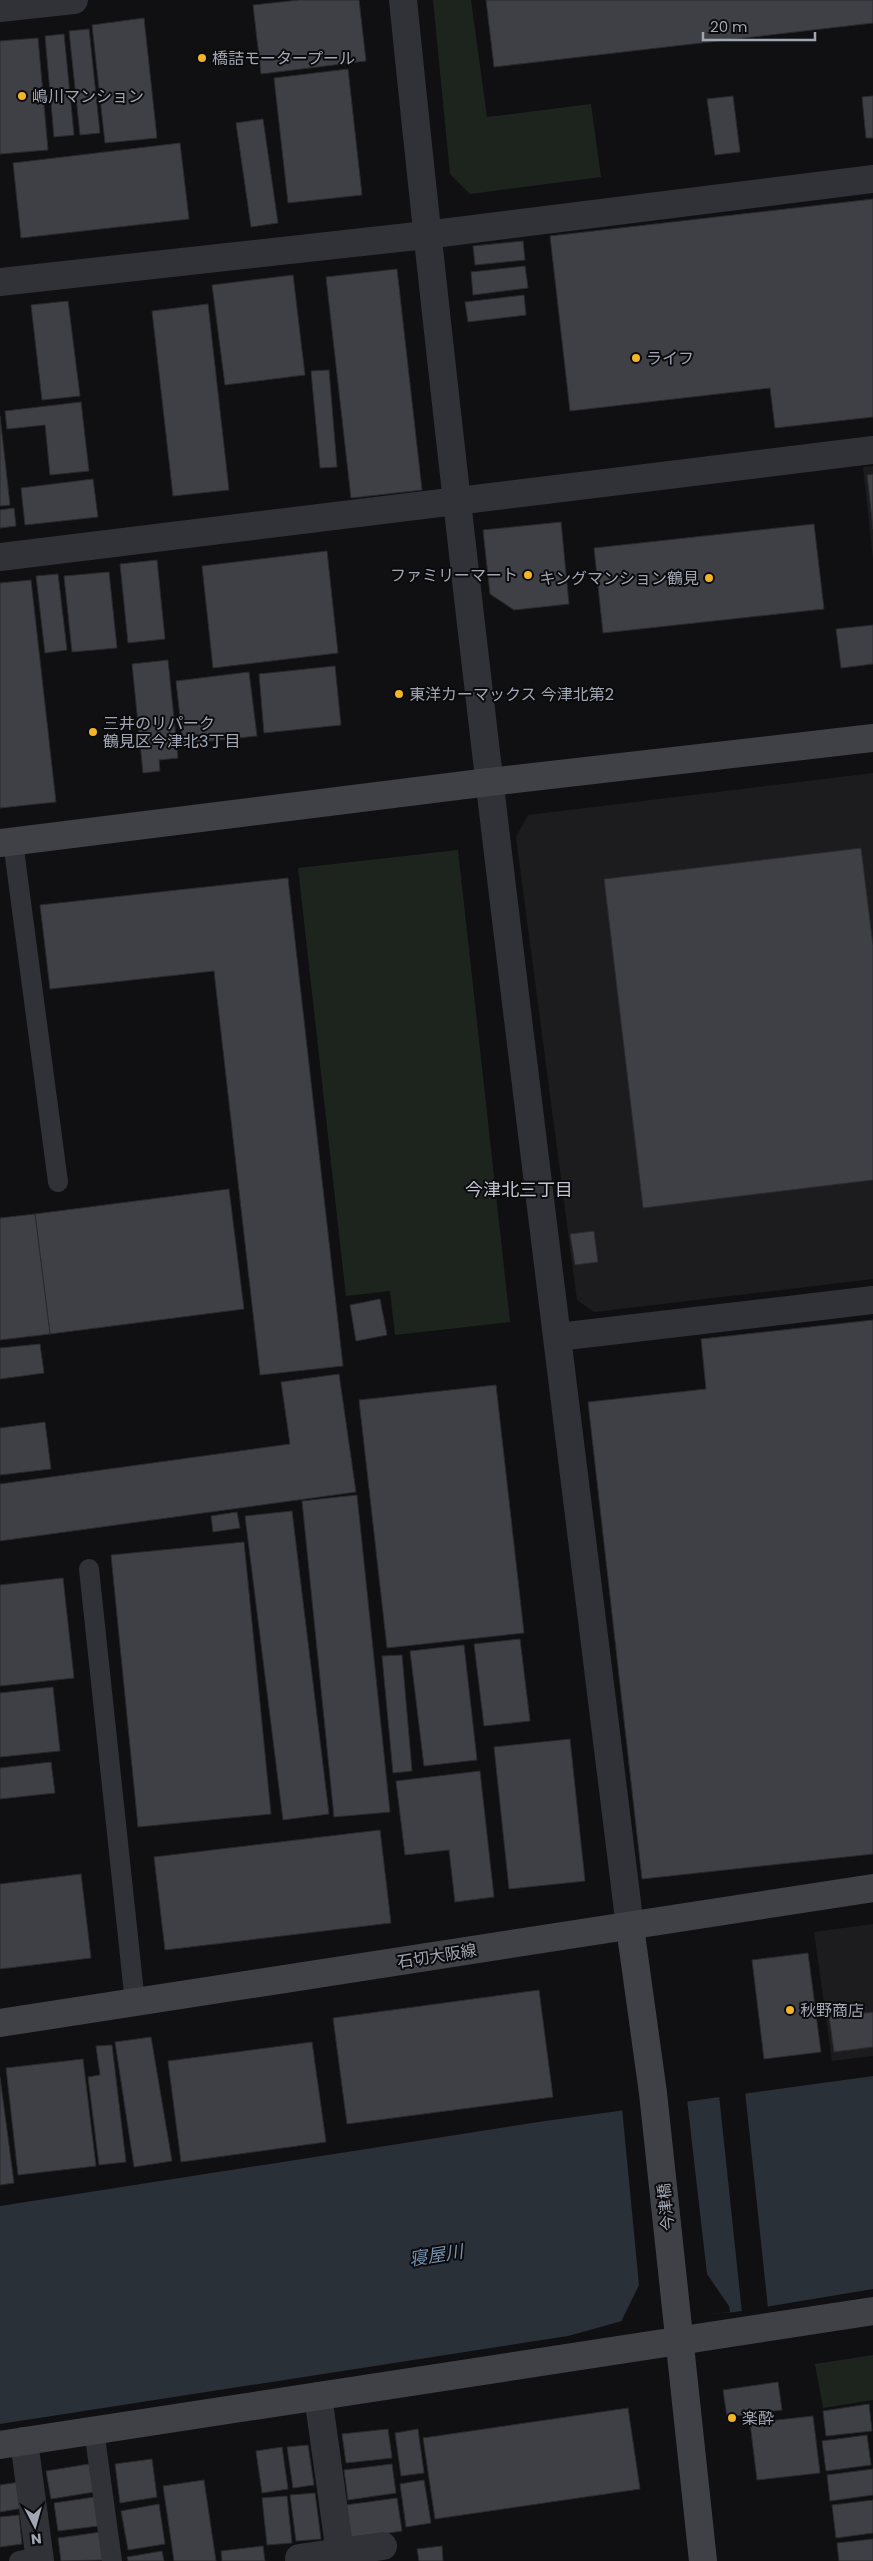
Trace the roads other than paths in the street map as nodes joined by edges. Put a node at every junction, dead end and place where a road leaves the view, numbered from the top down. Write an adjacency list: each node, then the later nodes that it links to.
1 (74, 0): 3 (street)
2 (402, 0): 5 (street)
3 (0, 8)
4 (873, 179): 5 (street)
5 (426, 235): 6 (street); 8 (street)
6 (0, 282)
7 (873, 450): 8 (street)
8 (456, 502): 9 (street); 11 (street)
9 (0, 558)
10 (873, 738): 11 (street)
11 (489, 782): 12 (street); 15 (street)
12 (6, 842): 13 (lane)
13 (58, 1182)
14 (873, 1300): 15 (street)
15 (558, 1337): 18 (street)
16 (89, 1569): 19 (lane)
17 (873, 1888): 18 (street, 石切大阪線)
18 (630, 1927): 19 (street, 石切大阪線); 22 (street, 今津橋)
19 (135, 2003): 20 (street, 石切大阪線)
20 (0, 2023)
21 (873, 2311): 22 (street)
22 (679, 2331): 23 (street); 31 (street, 今津橋)
23 (318, 2396): 24 (street); 27 (street)
24 (94, 2430): 25 (street); 30 (lane)
25 (12, 2443): 29 (street)
26 (383, 2546): 27 (street)
27 (340, 2552): 28 (street)
28 (299, 2558)
29 (33, 2560)
30 (112, 2561)
31 (703, 2561)

